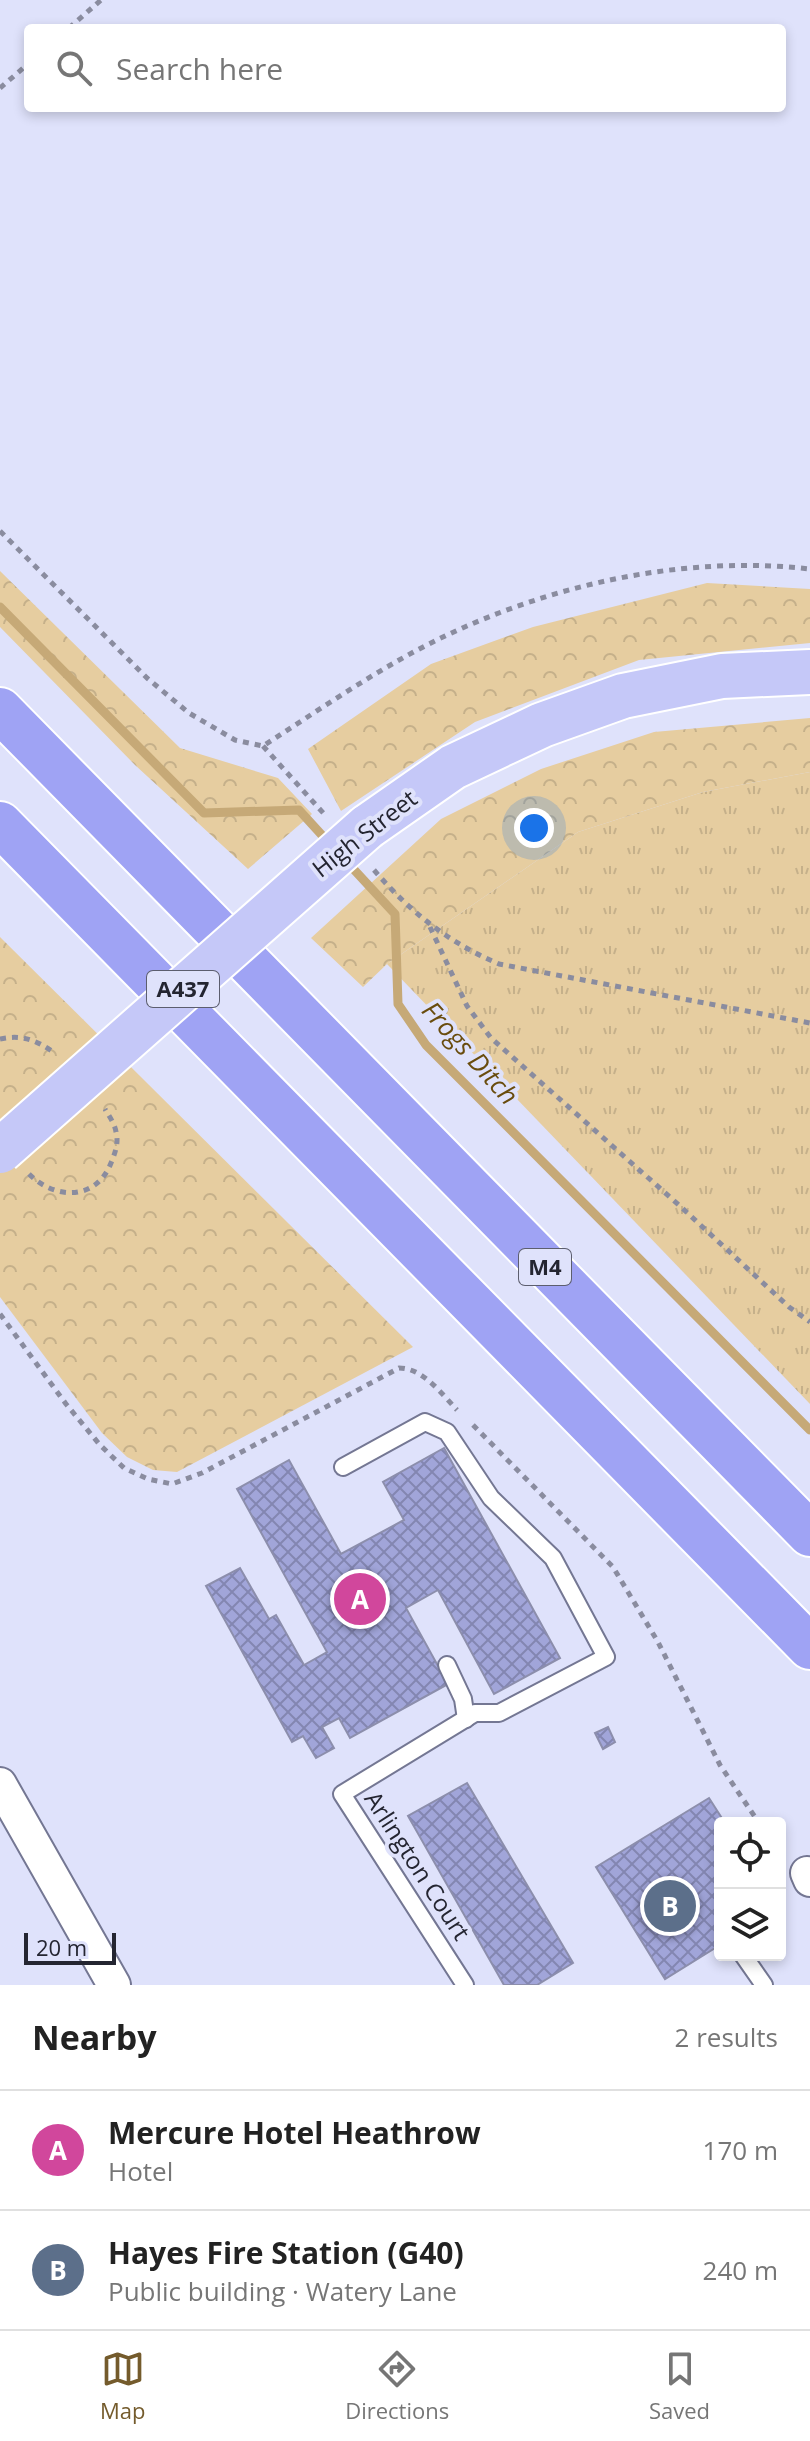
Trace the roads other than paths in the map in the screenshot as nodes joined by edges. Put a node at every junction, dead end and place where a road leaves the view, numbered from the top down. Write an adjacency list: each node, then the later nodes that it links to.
1 (810, 672): 4 (main road, High Street / A437, bridge)
2 (0, 710): 6 (highway, M4)
3 (0, 824): 7 (highway)
4 (2, 1148)
5 (343, 1467): 9 (lane, Arlington Court)
6 (810, 1534)
7 (810, 1647)
8 (447, 1665): 9 (lane)
9 (466, 1719): 13 (lane, Arlington Court)
10 (0, 1784): 12 (street)
11 (747, 1961): 14 (lane)
12 (114, 1985)
13 (465, 1985)
14 (764, 1985)

